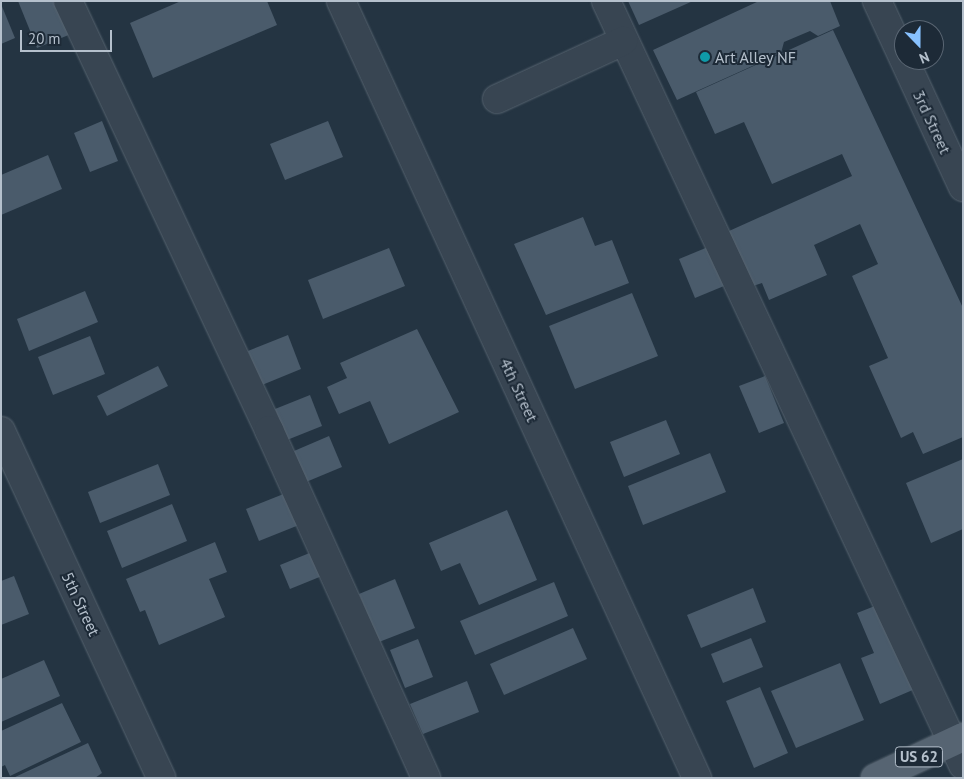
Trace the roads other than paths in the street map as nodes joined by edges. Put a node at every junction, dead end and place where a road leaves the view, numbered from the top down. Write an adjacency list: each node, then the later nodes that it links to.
1 (68, 1): 11 (street)
2 (341, 1): 12 (street, 4th Street)
3 (606, 1): 5 (street)
4 (879, 2): 7 (street, 3rd Street)
5 (623, 41): 6 (street); 9 (street)
6 (497, 99)
7 (963, 188)
8 (1, 431): 10 (street, 5th Street)
9 (959, 748): 13 (main road, US 62)
10 (161, 778)
11 (426, 778)
12 (697, 778)
13 (875, 778)

